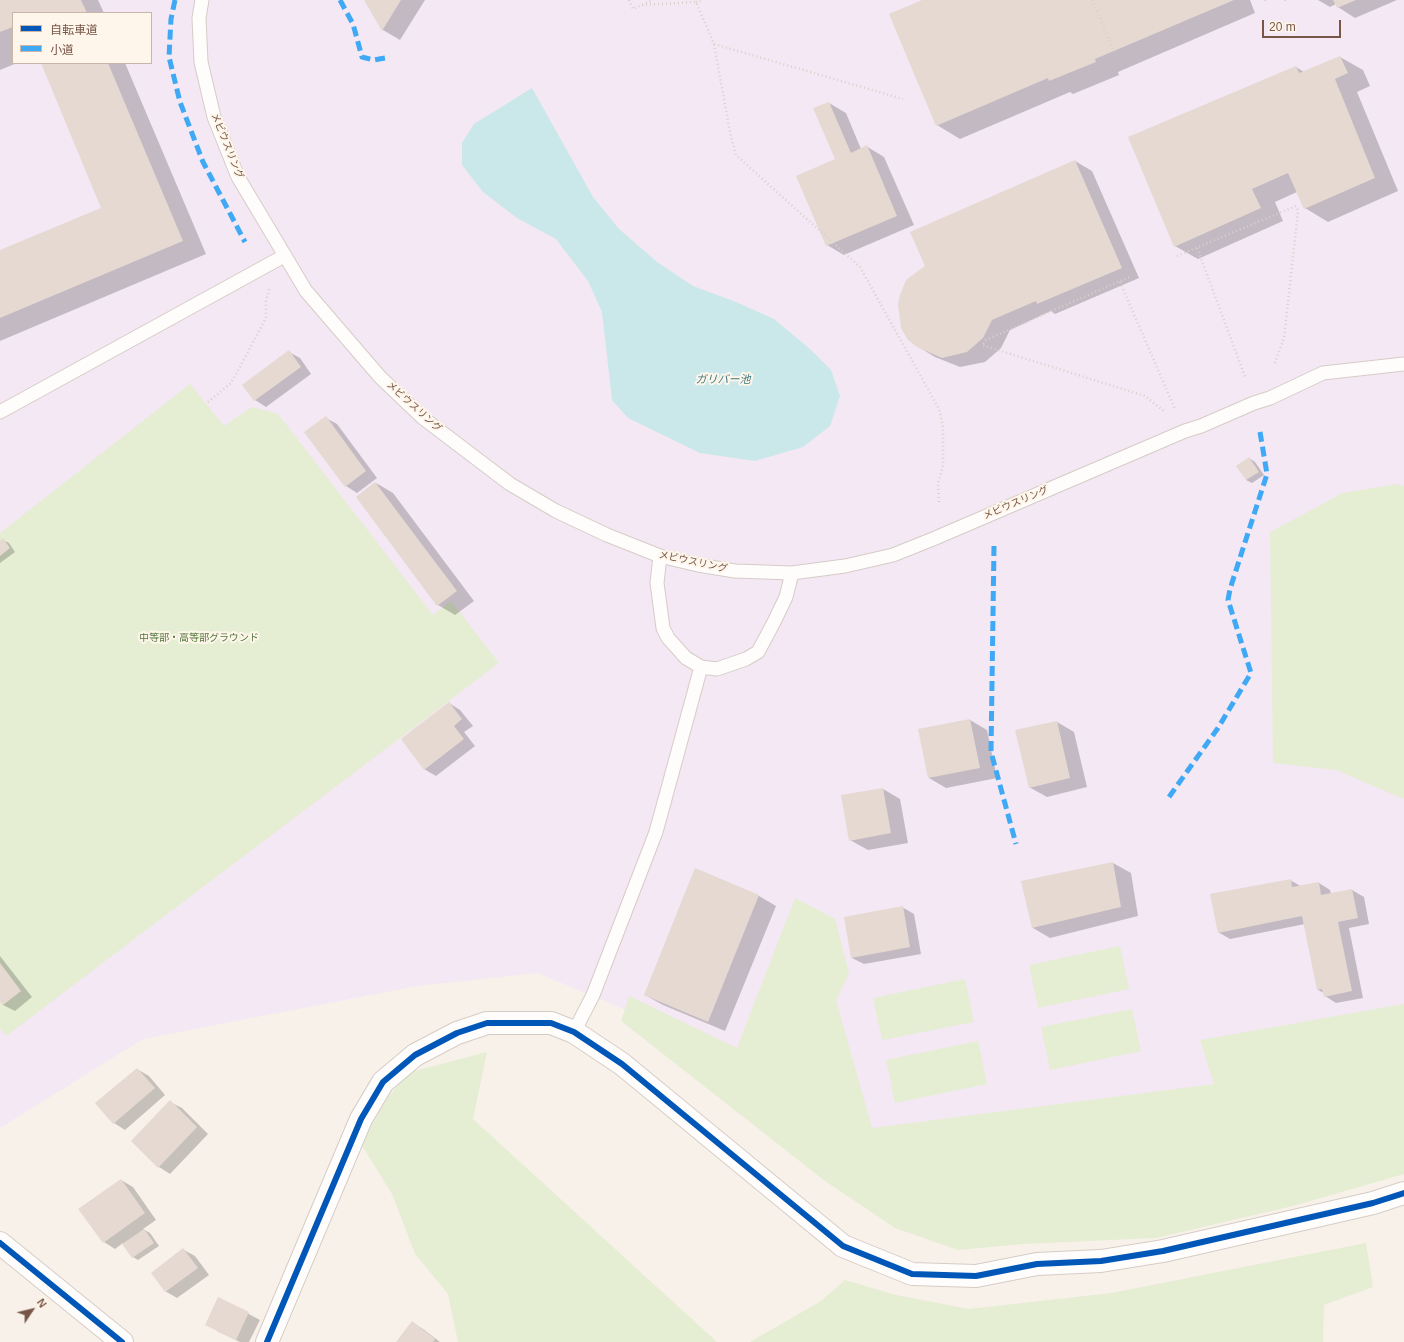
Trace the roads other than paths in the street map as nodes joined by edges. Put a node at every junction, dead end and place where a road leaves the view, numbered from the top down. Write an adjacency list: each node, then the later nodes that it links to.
1 (202, 0): 2 (lane, メビウスリング)
2 (284, 256): 4 (lane); 5 (lane, メビウスリング)
3 (1404, 364): 6 (lane, メビウスリング)
4 (0, 412)
5 (660, 556): 6 (lane, メビウスリング); 7 (lane)
6 (792, 573): 7 (lane)
7 (701, 667): 8 (lane)
8 (574, 1032): 9 (street); 12 (street)
9 (1404, 1193)
10 (0, 1243): 11 (street)
11 (122, 1342)
12 (267, 1342)

